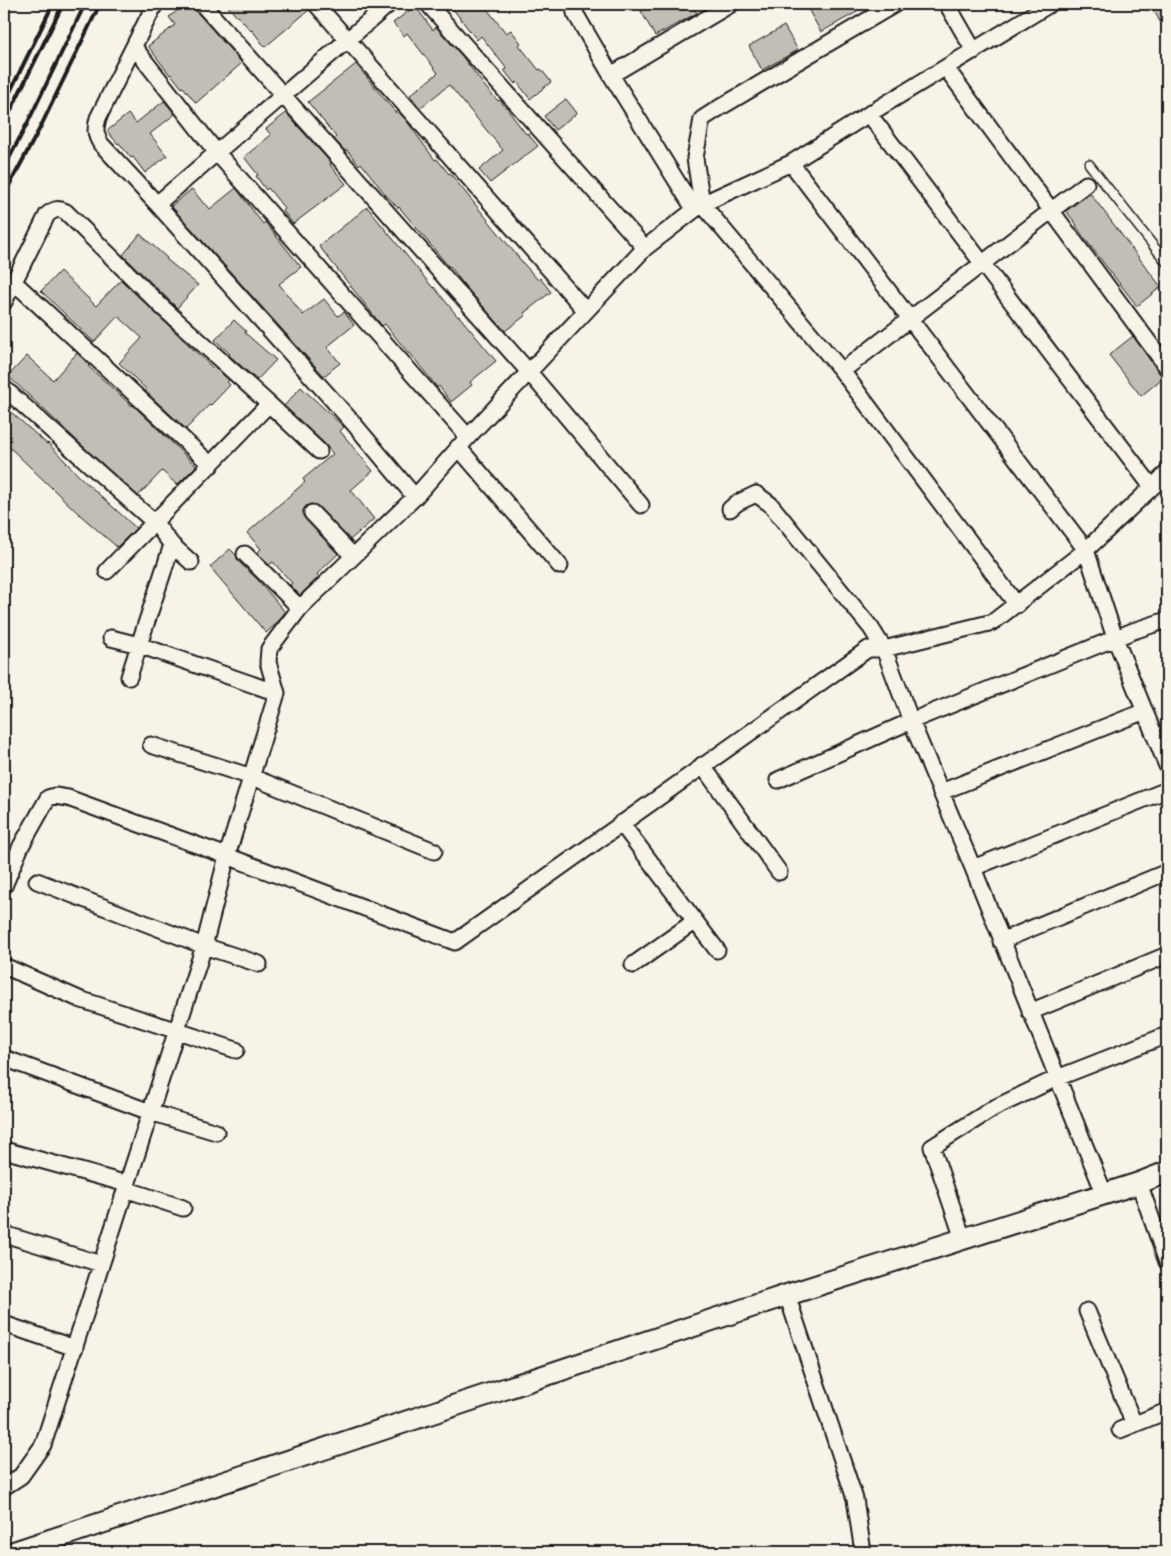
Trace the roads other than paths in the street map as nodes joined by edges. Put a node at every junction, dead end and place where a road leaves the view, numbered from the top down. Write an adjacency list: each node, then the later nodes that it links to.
1 (155, 4): 12 (street)
2 (202, 4): 16 (street)
3 (316, 4): 11 (street)
4 (389, 4): 11 (street)
5 (428, 4): 25 (street)
6 (576, 4): 15 (street)
7 (730, 4): 15 (street)
8 (895, 4): 23 (street)
9 (947, 4): 13 (street)
10 (1050, 4): 13 (street)
11 (347, 40): 16 (street); 30 (street)
12 (134, 47): 18 (street); 22 (street)
13 (974, 51): 14 (street)
14 (946, 68): 17 (street); 24 (street)
15 (611, 75): 23 (street)
16 (284, 95): 18 (street); 34 (street)
17 (868, 114): 19 (street); 27 (street)
18 (217, 153): 22 (street); 37 (street)
19 (791, 163): 23 (street); 31 (street)
20 (1089, 164): 21 (lane)
21 (1092, 179): 24 (street); 26 (lane)
22 (157, 204): 42 (street)
23 (698, 206): 25 (street); 33 (street)
24 (1052, 209): 27 (street); 32 (street)
25 (645, 248): 30 (street)
26 (1166, 260)
27 (981, 264): 31 (street); 41 (street)
28 (15, 283): 29 (street); 36 (street); 39 (street)
29 (4, 302)
30 (586, 311): 34 (street)
31 (910, 319): 33 (street); 48 (street)
32 (1167, 367)
33 (842, 371): 54 (street)
34 (529, 372): 37 (street); 43 (street)
35 (4, 388): 46 (street)
36 (269, 404): 38 (street); 39 (street)
37 (463, 442): 42 (street); 52 (street)
38 (319, 451)
39 (211, 464): 46 (street)
40 (1167, 473): 41 (street)
41 (1152, 487): 48 (street)
42 (415, 497): 50 (street)
43 (641, 505)
44 (730, 509): 60 (street)
45 (312, 513): 50 (street)
46 (154, 523): 47 (street); 53 (street)
47 (172, 545): 51 (street); 59 (street)
48 (1086, 550): 54 (street); 58 (street)
49 (245, 554): 55 (street)
50 (354, 556): 55 (street)
51 (191, 562)
52 (560, 566)
53 (107, 571)
54 (1017, 605): 60 (street)
55 (300, 608): 62 (street)
56 (1167, 620): 58 (street)
57 (111, 638): 59 (street)
58 (1115, 638): 63 (street); 64 (street)
59 (139, 645): 61 (street); 62 (street)
60 (884, 648): 64 (street); 66 (street)
61 (129, 677)
62 (278, 693): 68 (street)
63 (1145, 711): 67 (street); 71 (street)
64 (911, 721): 69 (street); 71 (street)
65 (151, 745): 68 (street)
66 (702, 766): 72 (street); 76 (street)
67 (1167, 766)
68 (252, 777): 73 (street); 74 (street)
69 (778, 780)
70 (1167, 790): 75 (street)
71 (941, 792): 75 (street)
72 (621, 823): 74 (street); 80 (street)
73 (434, 852)
74 (227, 856): 79 (street); 82 (street)
75 (972, 868): 81 (street)
76 (779, 872)
77 (1167, 872): 81 (street)
78 (37, 881): 82 (street)
79 (4, 886)
80 (695, 921): 83 (street); 86 (street)
81 (1002, 941): 88 (street)
82 (204, 946): 85 (street); 89 (street)
83 (717, 950)
84 (1167, 955): 88 (street)
85 (259, 964)
86 (633, 965)
87 (4, 966): 89 (street)
88 (1030, 1012): 93 (street)
89 (176, 1030): 91 (street); 94 (street)
90 (1167, 1034): 93 (street)
91 (236, 1050)
92 (4, 1058): 94 (street)
93 (1057, 1078): 100 (street); 103 (street)
94 (150, 1112): 95 (street); 99 (street)
95 (216, 1132)
96 (4, 1150): 99 (street)
97 (1167, 1172): 98 (main road)
98 (1139, 1183): 100 (main road); 104 (street)
99 (126, 1186): 101 (street); 105 (street)
100 (1104, 1193): 103 (main road)
101 (183, 1208)
102 (4, 1234): 105 (street)
103 (963, 1240): 106 (main road)
104 (1167, 1262)
105 (102, 1264): 109 (street)
106 (788, 1294): 114 (main road); 115 (street)
107 (1087, 1311): 111 (street)
108 (4, 1324): 109 (street)
109 (75, 1348): 113 (street)
110 (1167, 1411): 111 (street)
111 (1134, 1424): 112 (street)
112 (1120, 1430)
113 (4, 1488)
114 (14, 1552)
115 (863, 1552)

